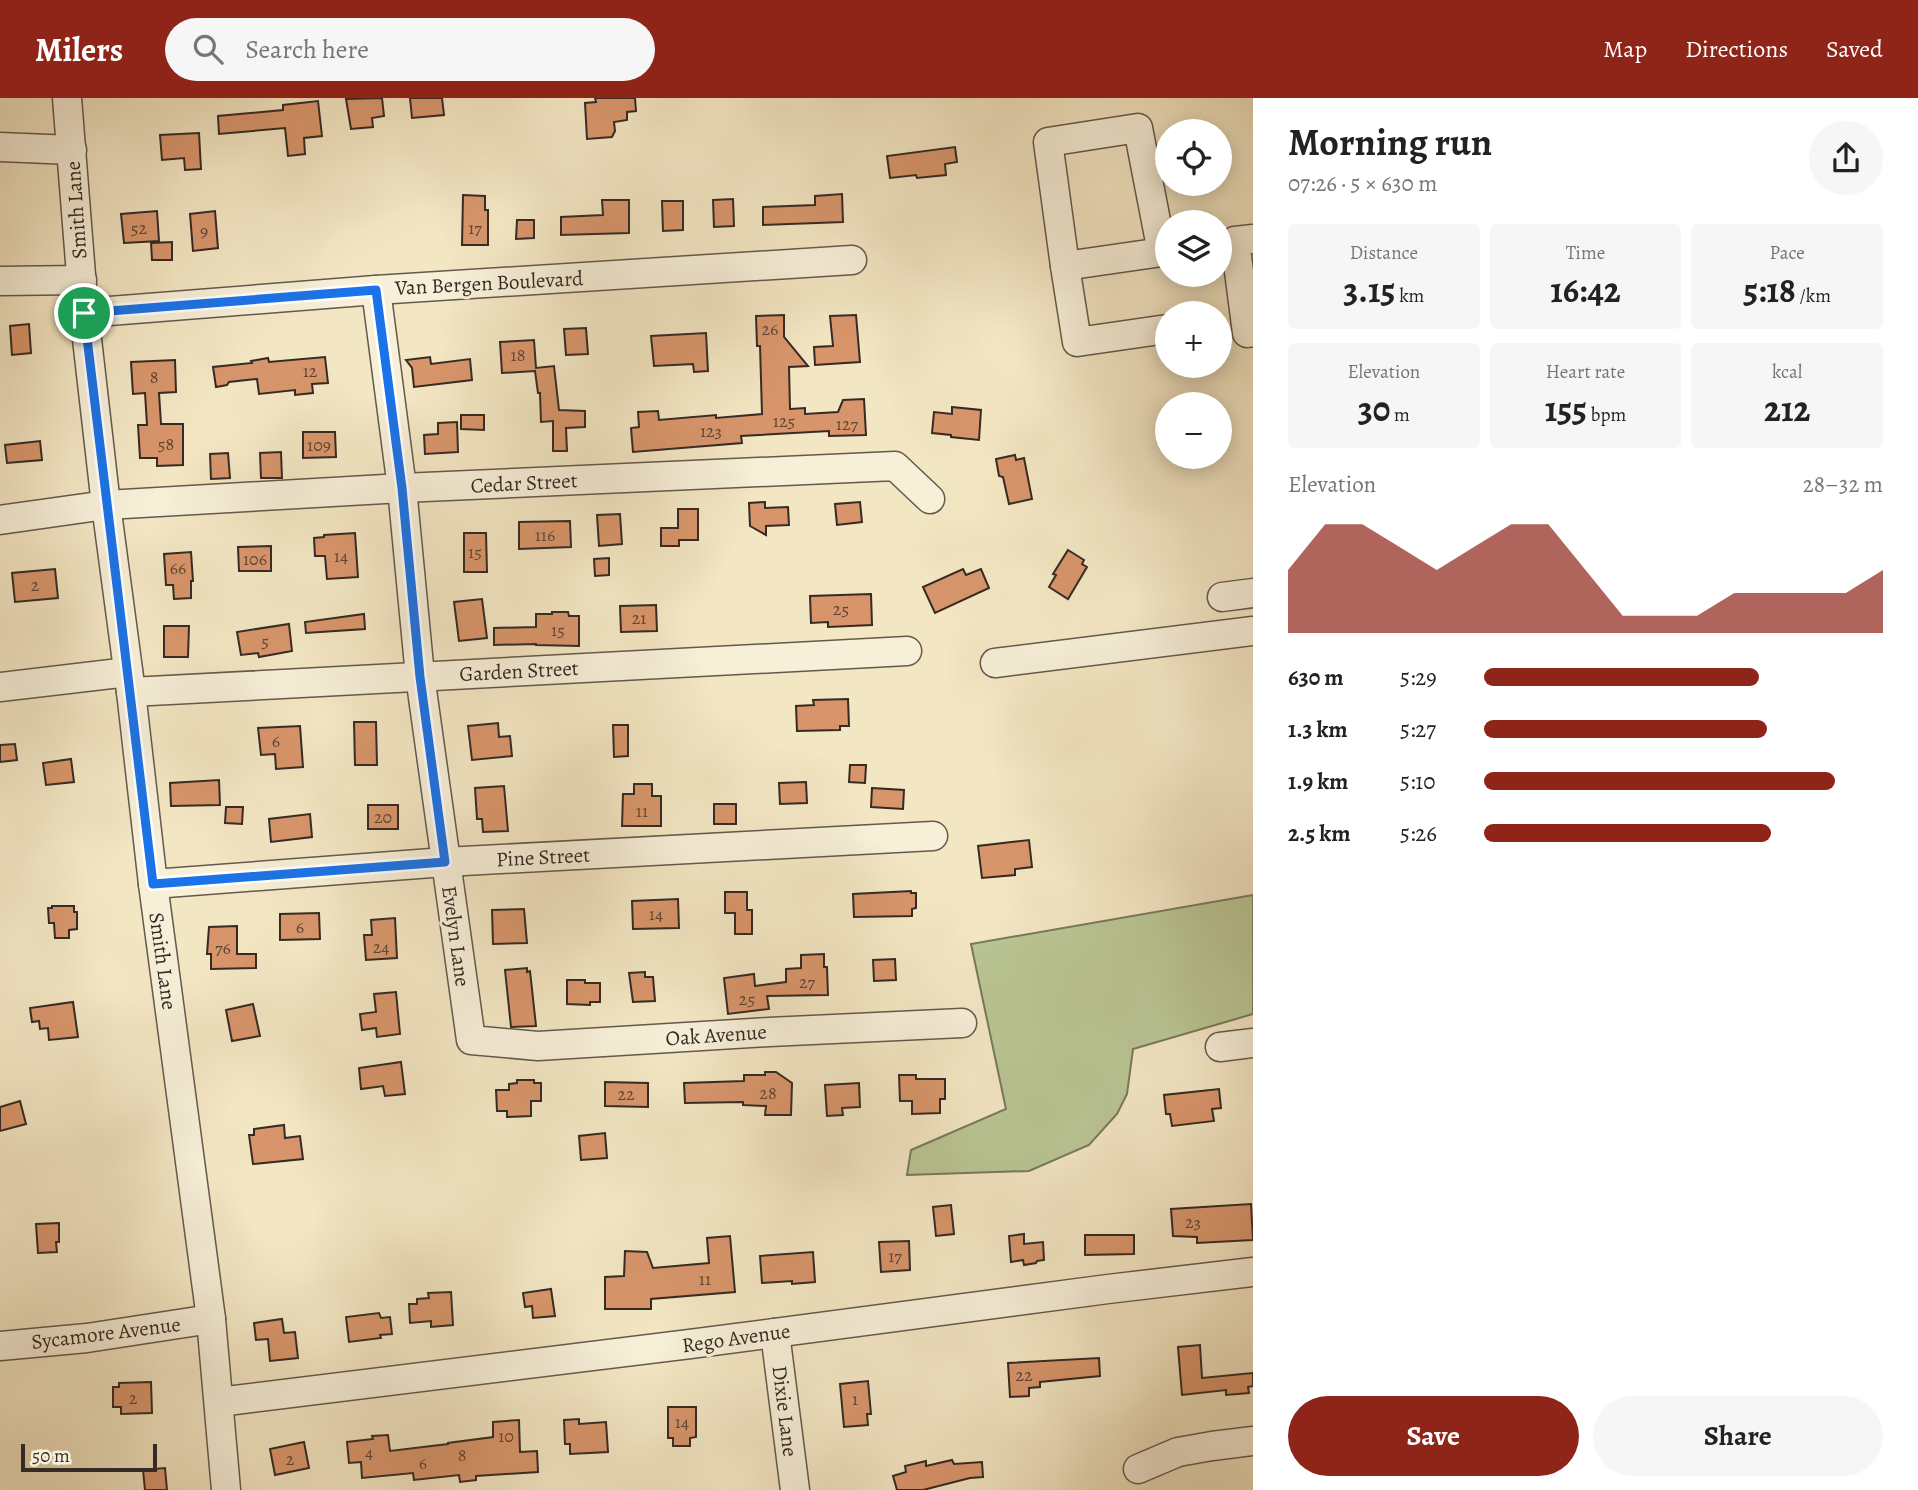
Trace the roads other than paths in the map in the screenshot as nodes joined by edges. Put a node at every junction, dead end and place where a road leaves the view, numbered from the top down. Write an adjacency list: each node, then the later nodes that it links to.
1 (67, 98): 3 (street, Smith Lane)
2 (0, 148): 3 (street)
3 (72, 150): 9 (street, Smith Lane)
4 (1156, 210): 8 (street)
5 (1236, 241): 13 (street)
6 (1155, 252): 8 (street)
7 (852, 260): 11 (street, Van Bergen Boulevard)
8 (1065, 266): 14 (street)
9 (82, 280): 10 (street); 12 (street, Smith Lane)
10 (0, 281)
11 (376, 290): 12 (street, Van Bergen Boulevard); 15 (street, Evelyn Lane)
12 (84, 313): 17 (street, Smith Lane)
13 (1239, 324)
14 (1155, 331)
15 (402, 488): 16 (street, Cedar Street); 17 (street, Cedar Street); 24 (street, Evelyn Lane)
16 (930, 499)
17 (106, 505): 18 (street, Cedar Street); 25 (street, Smith Lane)
18 (0, 520)
19 (1253, 593): 20 (street)
20 (1222, 597)
21 (1253, 631): 23 (street)
22 (907, 651): 24 (street, Garden Street)
23 (995, 663)
24 (420, 677): 25 (street, Garden Street); 28 (street, Evelyn Lane)
25 (129, 682): 26 (street, Garden Street); 29 (street, Smith Lane)
26 (0, 687)
27 (933, 836): 28 (street, Pine Street)
28 (445, 862): 29 (street, Pine Street); 31 (street, Evelyn Lane)
29 (153, 884): 35 (street, Smith Lane)
30 (962, 1023): 31 (street, Oak Avenue)
31 (471, 1040)
32 (1253, 1043): 33 (street)
33 (1220, 1047)
34 (1253, 1272): 36 (street, Rego Avenue)
35 (211, 1319): 37 (street, Sycamore Avenue); 38 (street, Smith Lane)
36 (775, 1333): 38 (street, Rego Avenue); 42 (street, Dixie Lane)
37 (0, 1346)
38 (219, 1402): 41 (street, Smith Lane)
39 (1253, 1441): 40 (street)
40 (1138, 1469)
41 (226, 1490)
42 (794, 1490)

